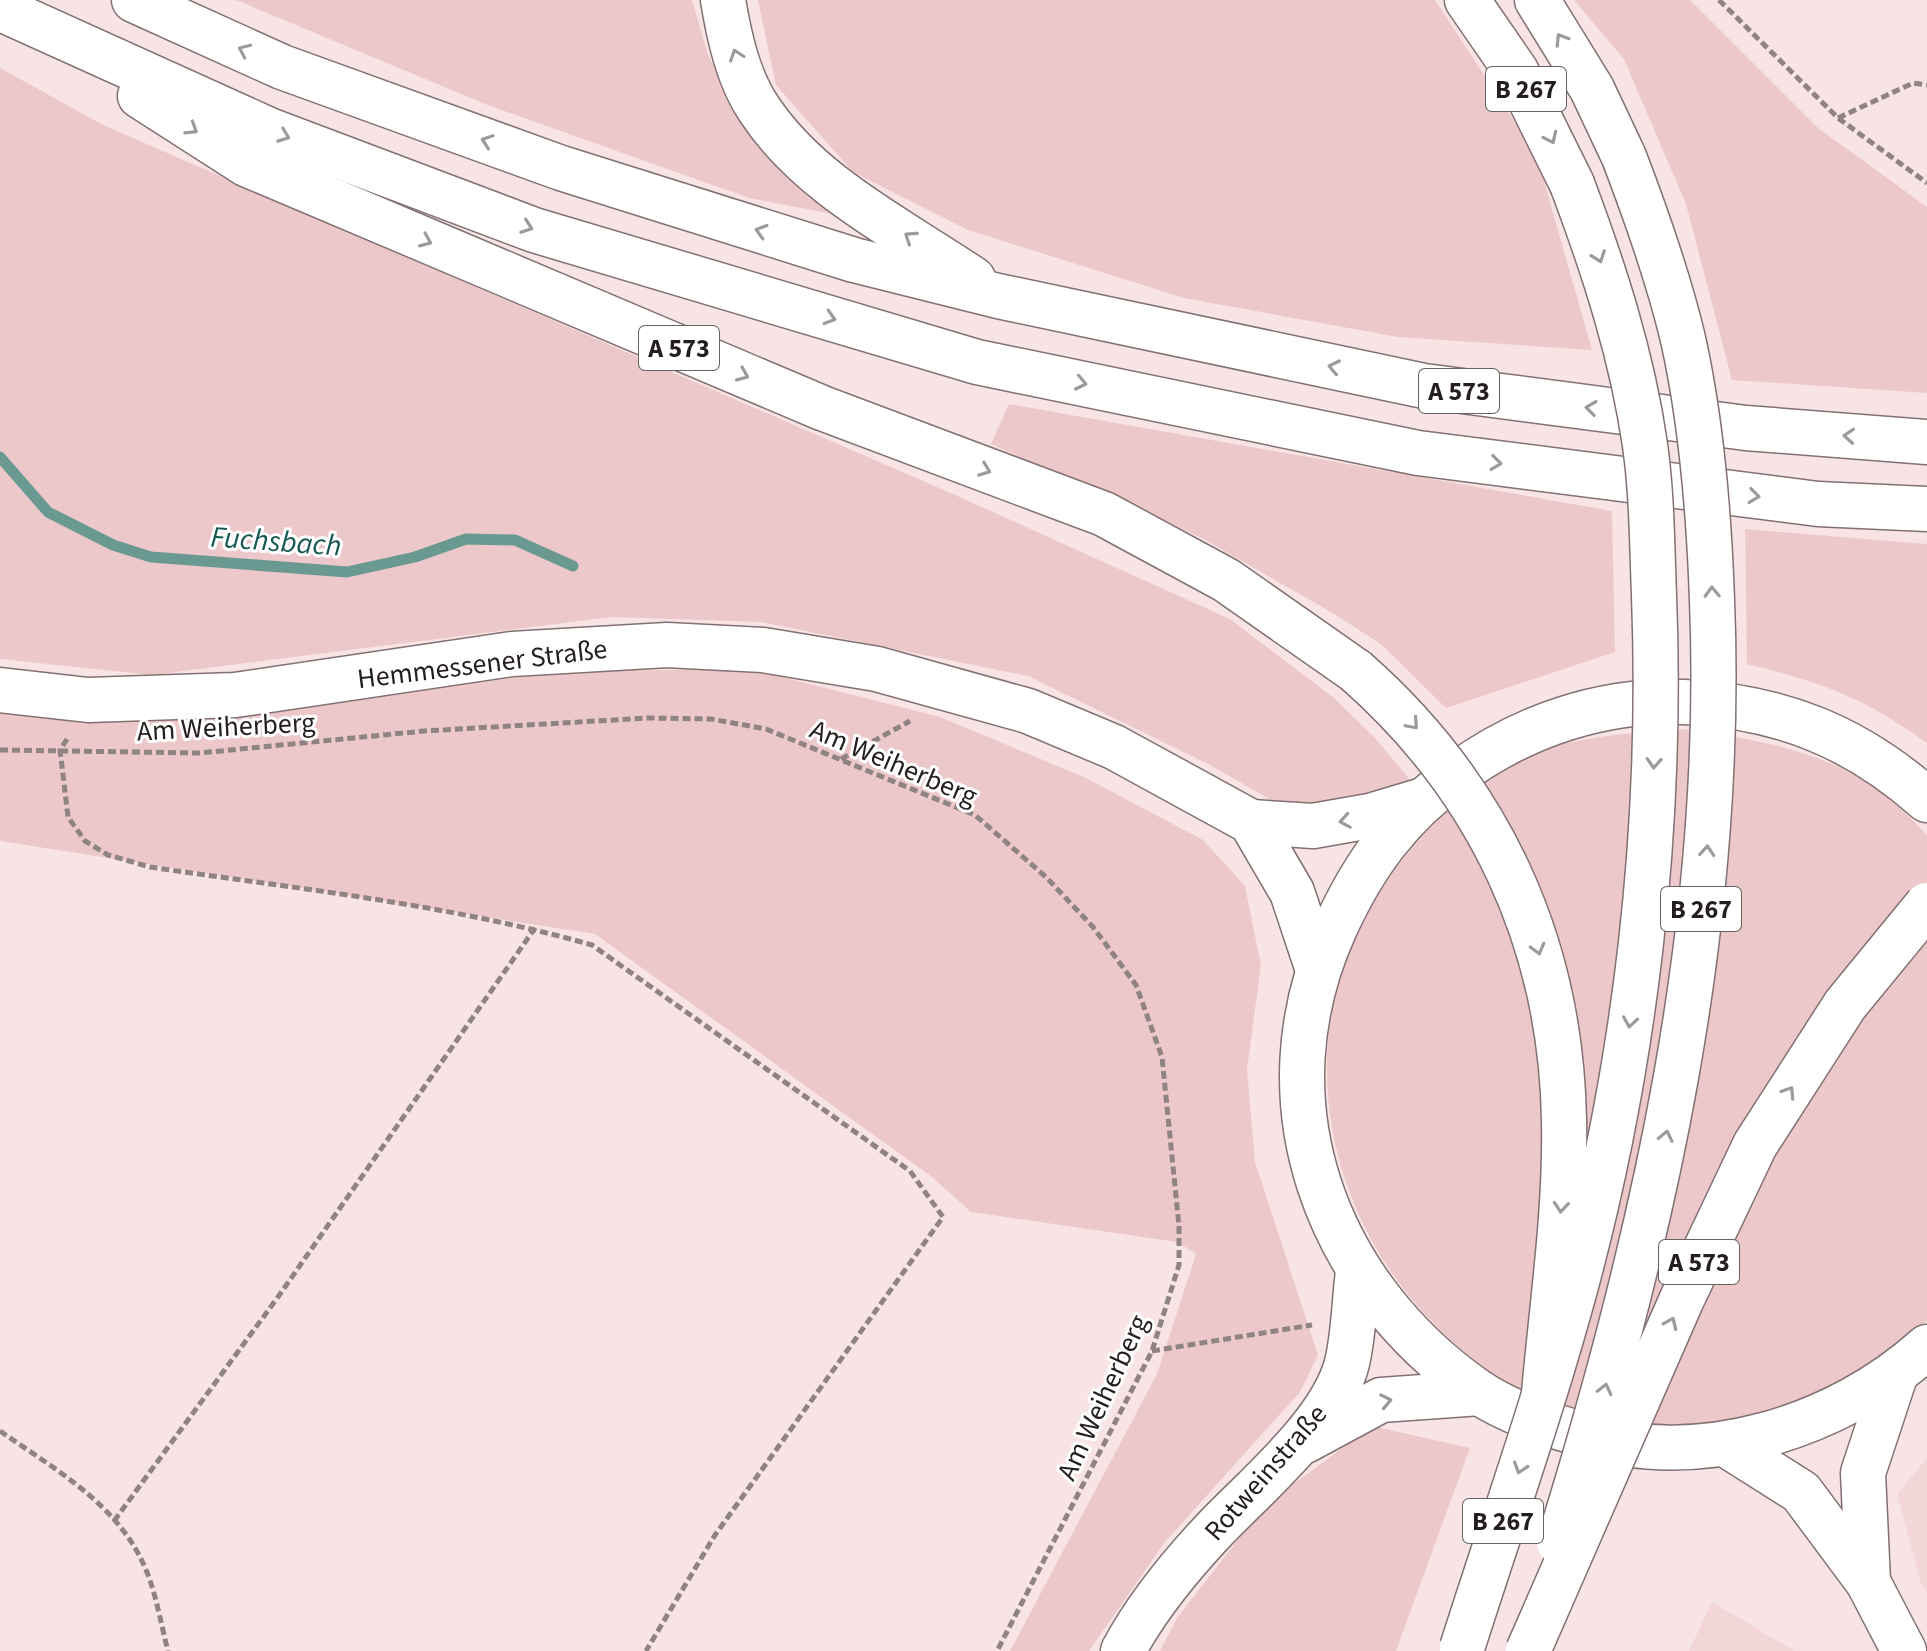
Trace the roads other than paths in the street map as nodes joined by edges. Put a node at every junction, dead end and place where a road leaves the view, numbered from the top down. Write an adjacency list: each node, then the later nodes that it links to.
1 (134, 0): 6 (main road, A 573, one-way to 1)
2 (723, 0): 6 (main road, A 573, one-way to 2)
3 (1467, 0): 19 (main road, B 267, one-way to 19, bridge)
4 (1537, 0): 25 (main road, B 267, one-way to 4, bridge)
5 (4, 10): 8 (main road, A 573, one-way to 8); 19 (main road, A 573, one-way to 19, bridge)
6 (998, 296): 7 (main road, A 573, one-way to 6)
7 (1927, 442)
8 (1927, 509)
9 (0, 690): 12 (main road, Hemmessener Straße)
10 (1927, 800): 11 (main road)
11 (1420, 801): 12 (main road, one-way to 12); 14 (main road)
12 (1251, 822): 14 (main road)
13 (1927, 905): 25 (main road, A 573, one-way to 13, bridge)
14 (1317, 967): 15 (main road)
15 (1358, 1272): 18 (main road); 21 (main road, Rotweinstraße)
16 (1927, 1347): 17 (main road)
17 (1895, 1376): 20 (main road); 22 (main road)
18 (1480, 1393): 20 (main road); 21 (main road, one-way to 18)
19 (1544, 1393): 23 (main road, B 267, one-way to 23, bridge)
20 (1725, 1444): 22 (main road)
21 (1293, 1448): 24 (main road, Rotweinstraße)
22 (1868, 1582): 26 (main road)
23 (1461, 1650)
24 (1123, 1651)
25 (1526, 1651)
26 (1904, 1651)

